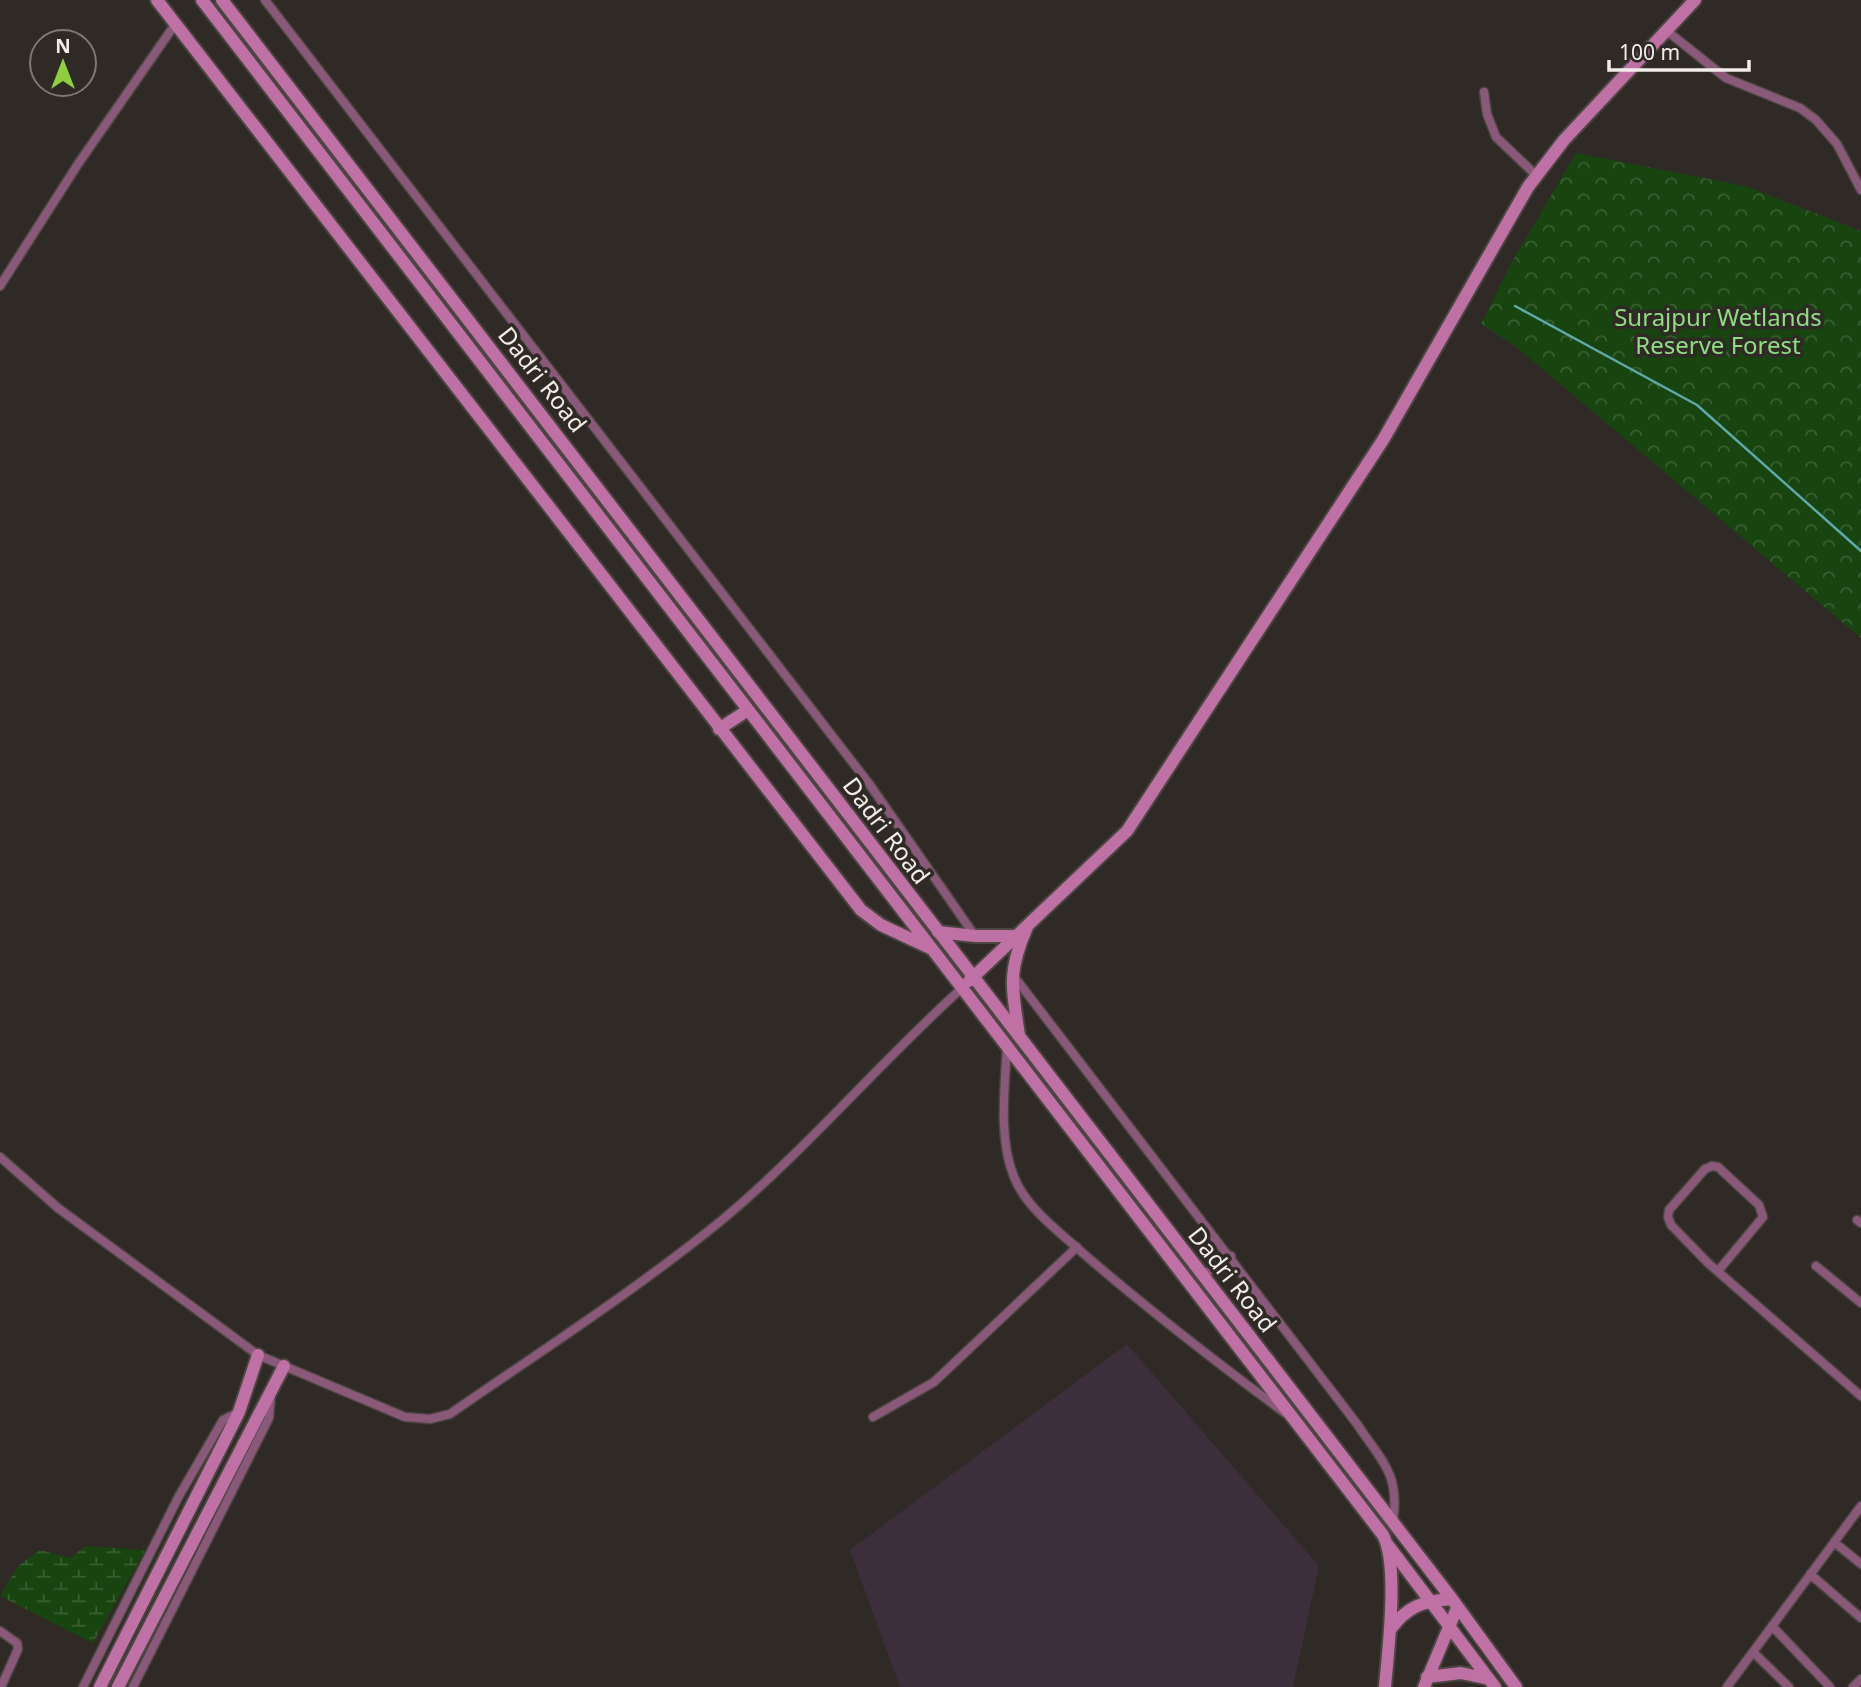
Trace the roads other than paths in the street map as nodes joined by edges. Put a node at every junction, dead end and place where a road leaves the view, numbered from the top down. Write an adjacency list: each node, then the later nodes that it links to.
1 (157, 0): 6 (main road)
2 (202, 0): 12 (main road, Dadri Road)
3 (222, 0): 15 (main road, Dadri Road)
4 (265, 0): 16 (street)
5 (1695, 0): 7 (main road)
6 (176, 23): 11 (street); 13 (main road)
7 (1667, 31): 9 (main road); 10 (street)
8 (1484, 92): 9 (street)
9 (1537, 176): 14 (main road)
10 (1861, 190)
11 (0, 286)
12 (748, 710): 13 (main road); 18 (main road, Dadri Road)
13 (719, 729): 18 (main road)
14 (1027, 926): 17 (main road); 19 (main road)
15 (939, 932): 16 (main road); 20 (main road, Dadri Road)
16 (975, 936): 17 (main road)
17 (1014, 936): 20 (main road)
18 (933, 949): 21 (main road, Dadri Road)
19 (1012, 972): 22 (main road); 26 (street)
20 (973, 976): 21 (main road); 22 (main road, Dadri Road)
21 (962, 988): 23 (main road, Dadri Road); 32 (street)
22 (1019, 1037): 28 (main road, Dadri Road)
23 (1007, 1045): 25 (street); 37 (main road, Dadri Road)
24 (0, 1157): 31 (street)
25 (1077, 1247): 36 (street); 37 (street)
26 (1231, 1256): 28 (street); 39 (street)
27 (1816, 1266): 30 (street)
28 (1210, 1270): 39 (main road, Dadri Road)
29 (1718, 1271): 29 (street); 34 (street)
30 (1859, 1298)
31 (258, 1355): 32 (street); 35 (main road)
32 (284, 1366): 33 (main road)
33 (271, 1392): 58 (main road); 59 (street)
34 (1861, 1396)
35 (239, 1412): 56 (street); 57 (main road)
36 (873, 1417)
37 (1295, 1421): 40 (main road, Dadri Road)
38 (1861, 1506): 41 (street)
39 (1393, 1522): 45 (main road, Dadri Road)
40 (1386, 1540): 44 (main road, Dadri Road); 49 (main road)
41 (1834, 1542): 42 (street); 43 (street)
42 (1861, 1564)
43 (1810, 1574): 46 (street); 48 (street)
44 (1431, 1600): 45 (main road); 47 (main road, Dadri Road); 49 (main road)
45 (1455, 1603): 47 (main road); 61 (main road, Dadri Road)
46 (1861, 1618)
47 (1447, 1626): 53 (main road); 54 (main road, Dadri Road)
48 (1772, 1626): 51 (street); 64 (street)
49 (1390, 1630): 60 (main road)
50 (0, 1631): 55 (street)
51 (1753, 1652): 62 (street); 63 (street)
52 (1861, 1679): 65 (street)
53 (1426, 1682): 54 (main road)
54 (1492, 1683)
55 (1, 1687)
56 (83, 1687)
57 (100, 1687)
58 (118, 1687)
59 (133, 1687)
60 (1385, 1687)
61 (1516, 1687)
62 (1727, 1687)
63 (1789, 1687)
64 (1830, 1687)
65 (1853, 1687)

